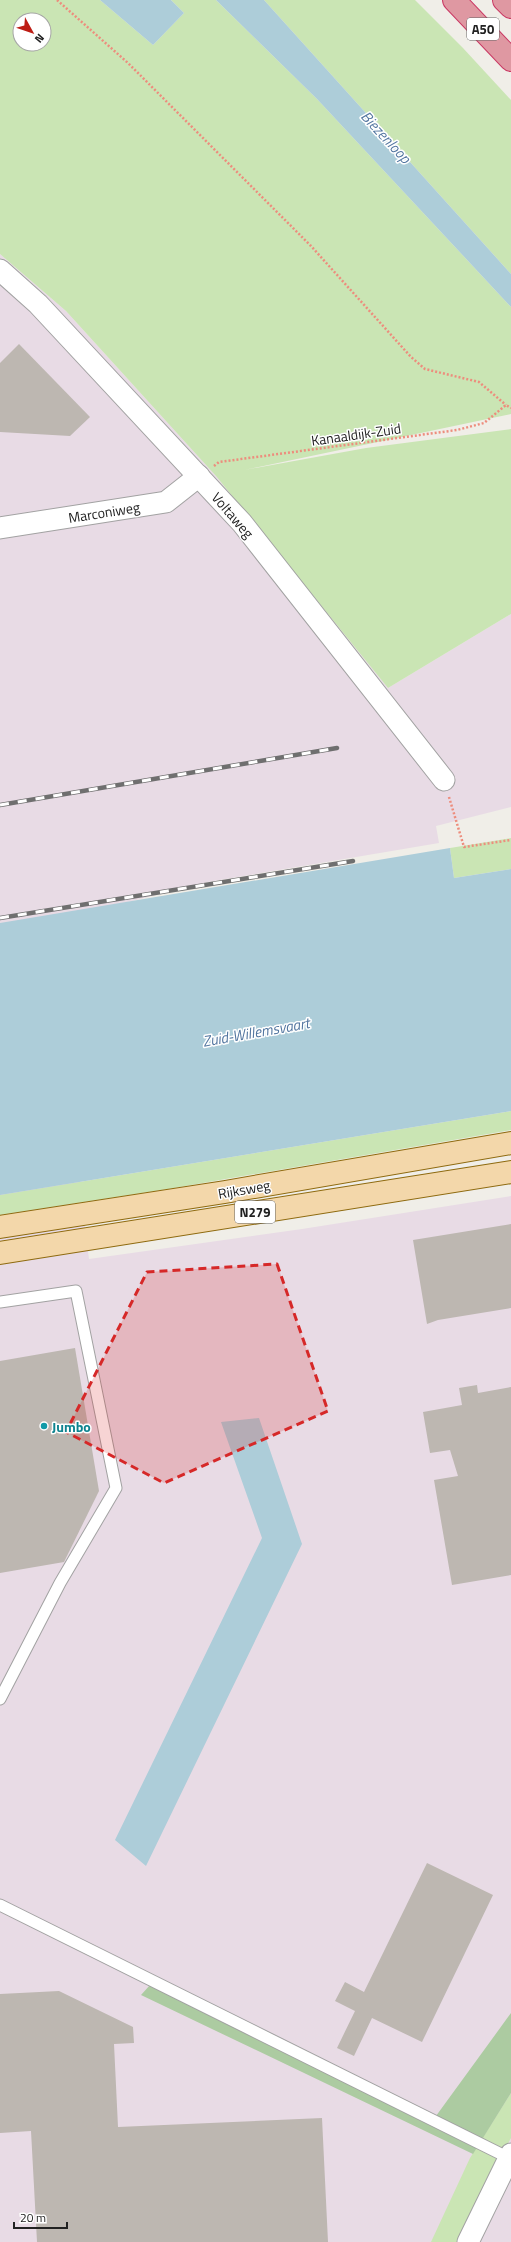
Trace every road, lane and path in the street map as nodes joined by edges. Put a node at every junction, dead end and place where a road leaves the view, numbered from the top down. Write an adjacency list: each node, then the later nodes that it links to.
1 (57, 0): 7 (path)
2 (454, 0): 5 (highway, A50)
3 (504, 0): 4 (highway, A50)
4 (511, 7)
5 (511, 60)
6 (0, 270): 9 (street, Voltaweg)
7 (506, 404): 8 (path); 9 (path, Kanaaldijk-Zuid)
8 (511, 408)
9 (199, 476): 10 (street, Marconiweg); 11 (street, Voltaweg)
10 (0, 528)
11 (444, 780): 12 (path)
12 (511, 840)
13 (511, 1143): 15 (main road, Rijksweg / N279)
14 (511, 1172): 16 (main road, Rijksweg / N279)
15 (0, 1227)
16 (0, 1253)
17 (0, 1302): 18 (lane)
18 (0, 1699)
19 (0, 1905): 20 (lane)
20 (510, 2156): 21 (street)
21 (468, 2242)

